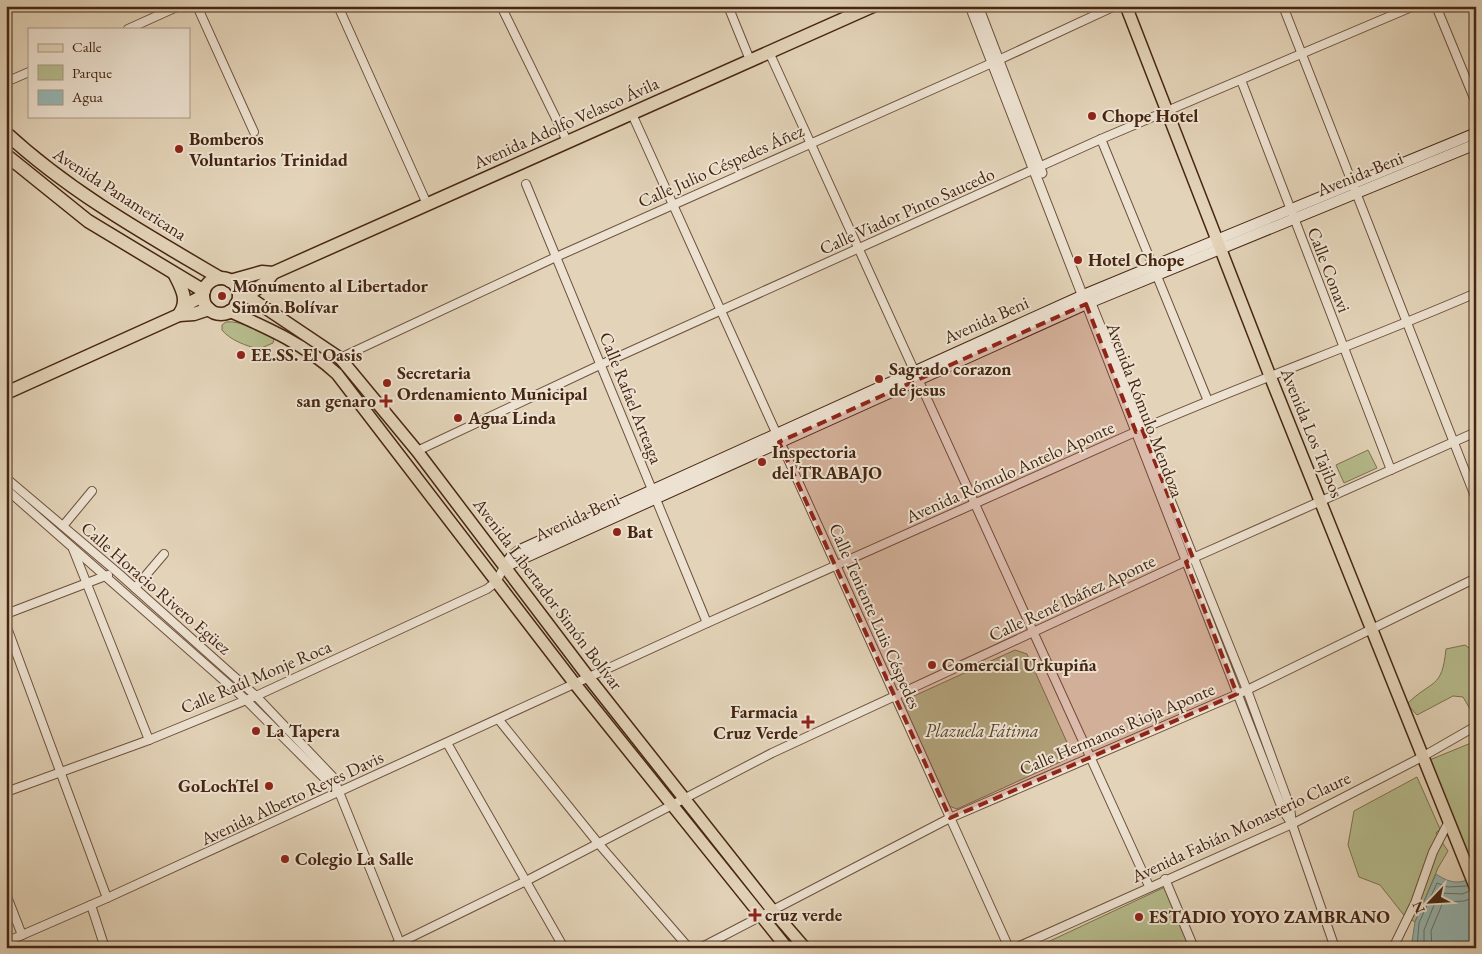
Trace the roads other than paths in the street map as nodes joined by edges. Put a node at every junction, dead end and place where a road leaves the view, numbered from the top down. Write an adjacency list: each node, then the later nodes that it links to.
1 (179, 6): 14 (street)
2 (197, 6): 25 (street)
3 (338, 6): 36 (street)
4 (501, 6): 29 (street)
5 (728, 6): 17 (street)
6 (873, 6): 15 (highway, Avenida Adolfo Velasco Ávila)
7 (970, 6): 18 (street, Avenida Rómulo Mendoza)
8 (978, 6): 18 (street, Avenida Rómulo Mendoza)
9 (1115, 6): 18 (street, Calle Julio Céspedes Áñez)
10 (1126, 6): 23 (main road, Avenida Los Tajibos)
11 (1283, 6): 16 (street)
12 (1414, 6): 16 (street, Calle Viador Pinto Saucedo)
13 (1436, 6): 22 (street)
14 (130, 28)
15 (769, 52): 17 (highway, Avenida Adolfo Velasco Ávila); 30 (street)
16 (1302, 53): 20 (street, Calle Viador Pinto Saucedo); 35 (street)
17 (750, 60): 24 (highway, Avenida Adolfo Velasco Ávila)
18 (996, 62): 30 (street, Calle Julio Céspedes Áñez); 33 (street, Avenida Rómulo Mendoza)
19 (28, 72): 21 (street)
20 (1241, 80): 23 (street, Calle Viador Pinto Saucedo); 38 (street, Calle Conavi)
21 (6, 82)
22 (1476, 103)
23 (1168, 112): 28 (street, Calle Viador Pinto Saucedo); 39 (main road, Avenida Los Tajibos)
24 (632, 114): 29 (highway, Avenida Adolfo Velasco Ávila); 37 (street, Calle Teniente Luis Céspedes)
25 (254, 132)
26 (6, 133): 45 (highway, Avenida Panamericana)
27 (1476, 133): 35 (main road, Avenida Beni)
28 (1101, 139): 33 (street, Calle Viador Pinto Saucedo); 42 (street)
29 (567, 141): 36 (highway, Avenida Adolfo Velasco Ávila)
30 (812, 142): 37 (street, Calle Julio Céspedes Áñez); 40 (street)
31 (1476, 144): 35 (main road, Avenida Beni)
32 (6, 155): 44 (highway, Avenida Panamericana)
33 (1036, 168): 40 (street, Calle Viador Pinto Saucedo); 48 (street, Avenida Rómulo Mendoza)
34 (526, 184): 41 (street, Calle Rafael Arteaga)
35 (1354, 188): 38 (main road, Avenida Beni); 53 (street)
36 (427, 204): 43 (highway, Avenida Adolfo Velasco Ávila)
37 (672, 204): 41 (street, Calle Julio Céspedes Áñez); 51 (street, Calle Teniente Luis Céspedes)
38 (1292, 215): 39 (main road, Avenida Beni); 54 (street, Calle Conavi)
39 (1219, 244): 42 (main road, Avenida Beni); 58 (main road, Avenida Los Tajibos)
40 (860, 249): 51 (street, Calle Viador Pinto Saucedo); 57 (street)
41 (556, 256): 55 (street, Calle Julio Céspedes Áñez); 56 (street, Calle Rafael Arteaga)
42 (1155, 271): 48 (main road, Avenida Beni); 60 (street)
43 (273, 273): 45 (highway, Avenida Adolfo Velasco Ávila); 45 (highway, Avenida Adolfo Velasco Ávila)
44 (175, 275): 47 (highway, Avenida Panamericana); 52 (highway)
45 (234, 286): 47 (highway); 49 (highway); 55 (main road, Avenida Libertador Simón Bolívar)
46 (1476, 293): 53 (street, Avenida Rómulo Antelo Aponte)
47 (203, 294): 50 (highway); 52 (highway)
48 (1087, 298): 57 (main road, Avenida Beni); 61 (street, Avenida Rómulo Mendoza)
49 (233, 308): 50 (highway); 84 (main road, Avenida Libertador Simón Bolívar)
50 (209, 309): 52 (highway)
51 (720, 312): 56 (street, Calle Viador Pinto Saucedo); 63 (street, Calle Teniente Luis Céspedes)
52 (179, 315): 59 (highway)
53 (1406, 324): 54 (street, Avenida Rómulo Antelo Aponte); 64 (street)
54 (1343, 348): 58 (street, Avenida Rómulo Antelo Aponte); 66 (street, Calle Conavi)
55 (340, 358): 65 (main road, Avenida Libertador Simón Bolívar)
56 (602, 364): 65 (street, Calle Viador Pinto Saucedo); 70 (street, Calle Rafael Arteaga)
57 (917, 375): 63 (main road, Avenida Beni); 73 (street)
58 (1270, 376): 60 (street, Avenida Rómulo Antelo Aponte); 72 (main road, Avenida Los Tajibos)
59 (6, 393)
60 (1208, 401): 61 (street, Avenida Rómulo Antelo Aponte)
61 (1139, 430): 73 (street, Avenida Rómulo Antelo Aponte); 78 (street, Avenida Rómulo Mendoza)
62 (1476, 432): 64 (street, Calle René Ibáñez Aponte)
63 (778, 437): 70 (main road, Avenida Beni); 80 (street, Calle Teniente Luis Céspedes)
64 (1454, 442): 66 (street, Calle René Ibáñez Aponte); 71 (street)
65 (417, 451): 79 (main road, Avenida Libertador Simón Bolívar)
66 (1391, 470): 72 (street, Calle René Ibáñez Aponte)
67 (6, 478): 74 (street, Calle Horacio Rivero Egüez)
68 (6, 489): 76 (street, Calle Horacio Rivero Egüez)
69 (92, 491): 74 (street)
70 (653, 494): 79 (main road, Avenida Beni); 88 (street, Calle Rafael Arteaga)
71 (1476, 499)
72 (1321, 502): 78 (street, Calle René Ibáñez Aponte); 90 (main road, Avenida Los Tajibos)
73 (976, 504): 80 (street, Avenida Rómulo Antelo Aponte); 91 (street)
74 (63, 526): 75 (street, Calle Horacio Rivero Egüez)
75 (81, 541): 76 (street); 81 (street, Calle Horacio Rivero Egüez)
76 (73, 548): 82 (street, Calle Horacio Rivero Egüez); 85 (street)
77 (164, 554): 86 (street)
78 (1190, 560): 91 (street, Calle René Ibáñez Aponte); 94 (street, Avenida Rómulo Mendoza); 95 (street, Avenida Rómulo Mendoza)
79 (504, 567): 84 (street); 92 (main road, Avenida Libertador Simón Bolívar)
80 (836, 567): 88 (street, Avenida Rómulo Antelo Aponte); 97 (street, Calle Teniente Luis Céspedes)
81 (117, 572): 82 (street); 86 (street, Calle Horacio Rivero Egüez)
82 (106, 576): 85 (street); 98 (street, Calle Horacio Rivero Egüez)
83 (1476, 578): 90 (street, Calle Hermanos Rioja Aponte)
84 (496, 582): 93 (main road, Avenida Libertador Simón Bolívar); 96 (street, Calle Raúl Monje Roca)
85 (88, 583): 87 (street); 101 (street)
86 (135, 588): 96 (street, Calle Horacio Rivero Egüez)
87 (6, 614)
88 (707, 623): 92 (street, Avenida Rómulo Antelo Aponte)
89 (6, 625): 105 (street)
90 (1372, 630): 94 (street, Calle Hermanos Rioja Aponte); 103 (main road, Avenida Los Tajibos)
91 (1034, 631): 97 (street, Calle René Ibáñez Aponte); 104 (street)
92 (589, 678): 93 (street, Avenida Alberto Reyes Davis); 108 (main road, Avenida Libertador Simón Bolívar)
93 (575, 684): 99 (street, Avenida Alberto Reyes Davis); 109 (main road, Avenida Libertador Simón Bolívar)
94 (1246, 690): 95 (street, Calle Hermanos Rioja Aponte); 112 (street, Avenida Rómulo Mendoza)
95 (1237, 694): 104 (street, Calle Hermanos Rioja Aponte); 112 (street, Avenida Rómulo Mendoza)
96 (256, 696): 98 (street, Calle Raúl Monje Roca); 107 (street, Calle Horacio Rivero Egüez)
97 (895, 696): 108 (street, Calle René Ibáñez Aponte); 110 (street, Calle Teniente Luis Céspedes)
98 (246, 699): 101 (street, Calle Raúl Monje Roca); 107 (street, Calle Horacio Rivero Egüez)
99 (499, 720): 102 (street, Avenida Alberto Reyes Davis); 113 (street)
100 (1476, 726): 103 (street, Avenida Fabián Monasterio Claure)
101 (149, 740): 105 (street, Calle Raúl Monje Roca)
102 (447, 743): 107 (street, Avenida Alberto Reyes Davis); 115 (street)
103 (1422, 757): 111 (main road, Avenida Los Tajibos); 112 (street, Avenida Fabián Monasterio Claure)
104 (1089, 758): 110 (street, Calle Hermanos Rioja Aponte); 116 (street)
105 (62, 772): 106 (street, Calle Raúl Monje Roca); 119 (street)
106 (6, 792)
107 (339, 793): 119 (street, Avenida Alberto Reyes Davis); 125 (street, Calle Horacio Rivero Egüez)
108 (684, 798): 109 (street, Calle René Ibáñez Aponte); 121 (main road, Avenida Libertador Simón Bolívar)
109 (673, 805): 113 (street, Calle René Ibáñez Aponte); 122 (main road, Avenida Libertador Simón Bolívar)
110 (950, 818): 121 (street, Calle Hermanos Rioja Aponte); 133 (street, Calle Teniente Luis Céspedes)
111 (1448, 823): 117 (main road, Avenida Los Tajibos); 137 (street)
112 (1292, 824): 114 (street, Avenida Fabián Monasterio Claure); 136 (street, Avenida Rómulo Mendoza)
113 (598, 843): 115 (street, Calle René Ibáñez Aponte); 129 (street)
114 (1165, 879): 116 (street, Avenida Fabián Monasterio Claure); 135 (street)
115 (526, 880): 125 (street, Calle René Ibáñez Aponte); 128 (street)
116 (1149, 886): 134 (street, Avenida Fabián Monasterio Claure)
117 (1476, 889)
118 (6, 894): 123 (street)
119 (107, 898): 120 (street, Avenida Alberto Reyes Davis)
120 (91, 905): 123 (street, Avenida Alberto Reyes Davis); 126 (street)
121 (773, 911): 122 (street, Calle Hermanos Rioja Aponte); 132 (main road, Avenida Libertador Simón Bolívar)
122 (761, 917): 130 (street, Calle Hermanos Rioja Aponte); 131 (main road, Avenida Libertador Simón Bolívar)
123 (22, 935): 124 (street, Avenida Alberto Reyes Davis)
124 (6, 942)
125 (400, 945): 127 (street, Calle René Ibáñez Aponte)
126 (105, 948)
127 (389, 948)
128 (564, 948)
129 (689, 948)
130 (700, 948)
131 (788, 948)
132 (805, 948)
133 (1009, 948)
134 (1015, 948)
135 (1194, 948)
136 (1335, 948)
137 (1393, 948)

